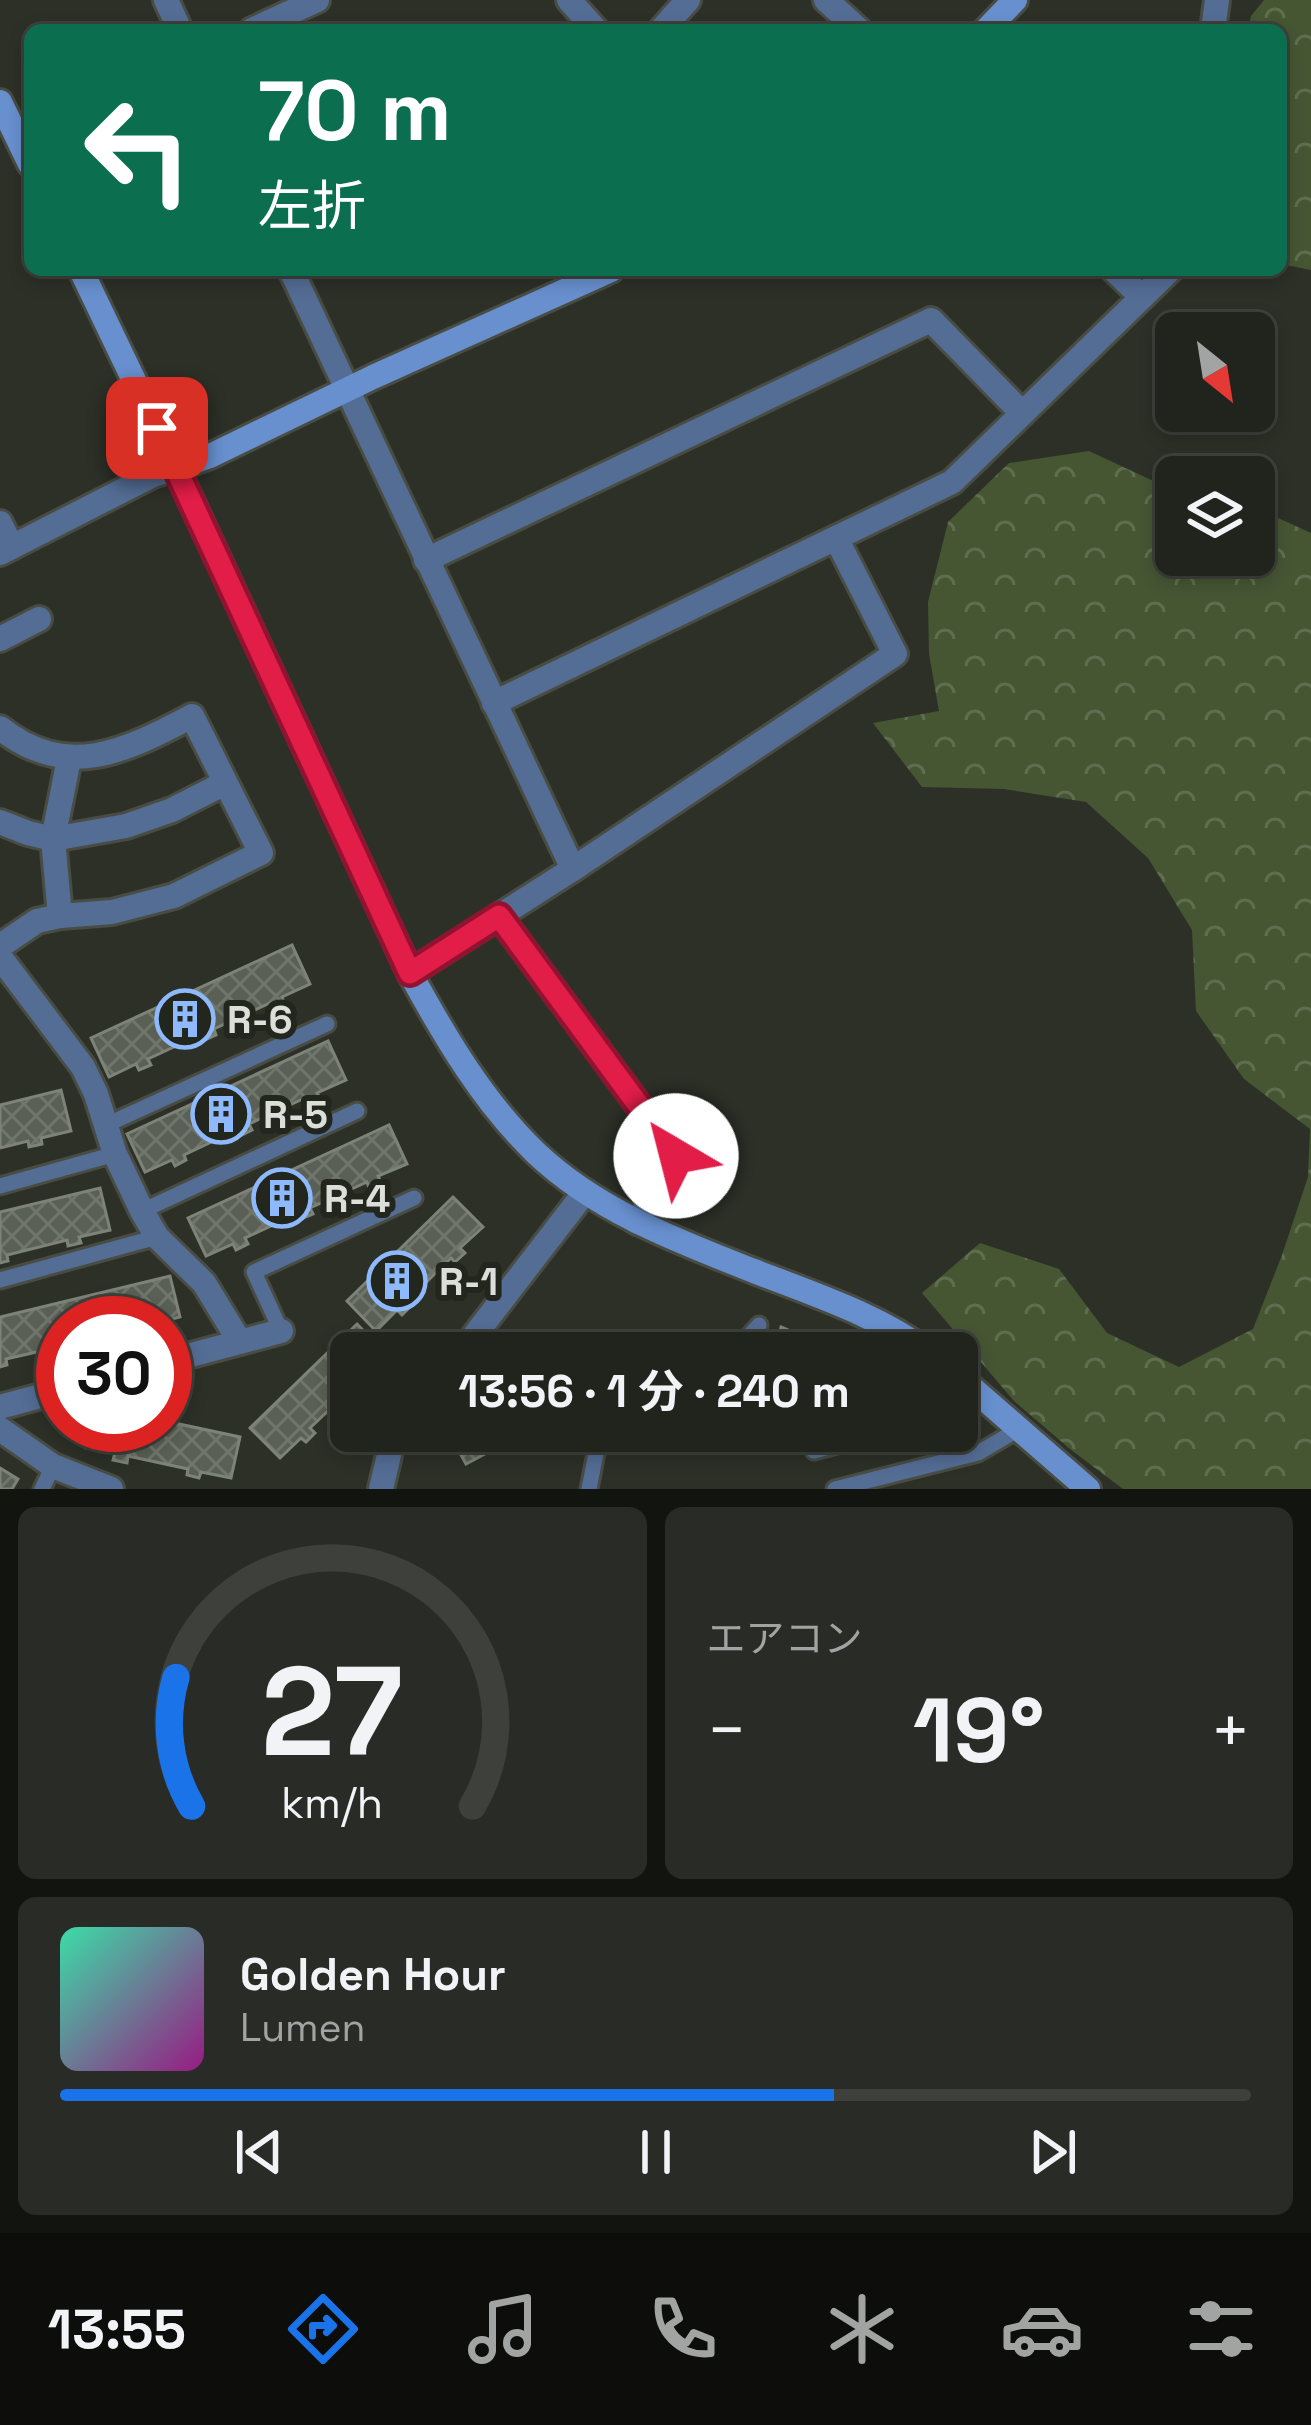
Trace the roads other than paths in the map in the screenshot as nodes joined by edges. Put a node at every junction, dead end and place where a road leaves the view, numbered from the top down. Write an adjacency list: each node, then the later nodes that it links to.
1 (317, 0): 6 (street)
2 (569, 0): 7 (street)
3 (688, 0): 8 (street)
4 (826, 0): 9 (street)
5 (1015, 0): 10 (main road)
6 (265, 24)
7 (591, 24)
8 (667, 24)
9 (852, 24)
10 (992, 24)
11 (0, 101): 12 (main road)
12 (24, 151)
13 (84, 276): 21 (main road)
14 (294, 276): 19 (street)
15 (598, 276): 19 (main road)
16 (1120, 276): 18 (street)
17 (1164, 276): 18 (street)
18 (1142, 297): 20 (street)
19 (348, 391): 21 (main road); 25 (street)
20 (1022, 413): 23 (street); 25 (street)
21 (176, 468): 24 (street); 39 (main road)
22 (0, 523): 24 (street)
23 (836, 538): 28 (street); 34 (street)
24 (6, 550)
25 (426, 560): 28 (street)
26 (39, 619): 27 (street)
27 (0, 639)
28 (494, 703): 34 (street)
29 (0, 728): 30 (street)
30 (69, 759): 31 (street); 33 (street)
31 (225, 783): 33 (street); 35 (street)
32 (0, 822): 33 (street)
33 (53, 838): 35 (street)
34 (573, 869): 36 (street)
35 (60, 916): 37 (street)
36 (499, 916): 39 (street); 48 (street)
37 (0, 946)
38 (0, 957): 42 (street)
39 (410, 973): 45 (main road)
40 (327, 1024): 42 (lane)
41 (357, 1111): 47 (lane)
42 (106, 1125): 43 (street)
43 (115, 1154): 44 (lane); 47 (street)
44 (0, 1186)
45 (585, 1192): 48 (main road); 53 (street)
46 (414, 1198): 52 (lane)
47 (142, 1211): 49 (street)
48 (637, 1222): 55 (main road)
49 (158, 1237): 50 (lane); 56 (street)
50 (0, 1280)
51 (759, 1325): 54 (lane)
52 (280, 1331): 56 (street)
53 (477, 1332)
54 (753, 1332)
55 (897, 1332)
56 (240, 1342): 57 (street)
57 (192, 1355)
58 (978, 1393): 60 (main road)
59 (36, 1397): 62 (street)
60 (983, 1397): 61 (lane); 63 (main road)
61 (978, 1400)
62 (0, 1406)
63 (1018, 1429): 71 (lane); 72 (main road)
64 (0, 1430): 67 (street)
65 (390, 1452): 69 (street)
66 (597, 1452): 70 (lane)
67 (47, 1478): 68 (street)
68 (111, 1489)
69 (381, 1489)
70 (589, 1489)
71 (835, 1489)
72 (1088, 1489)

